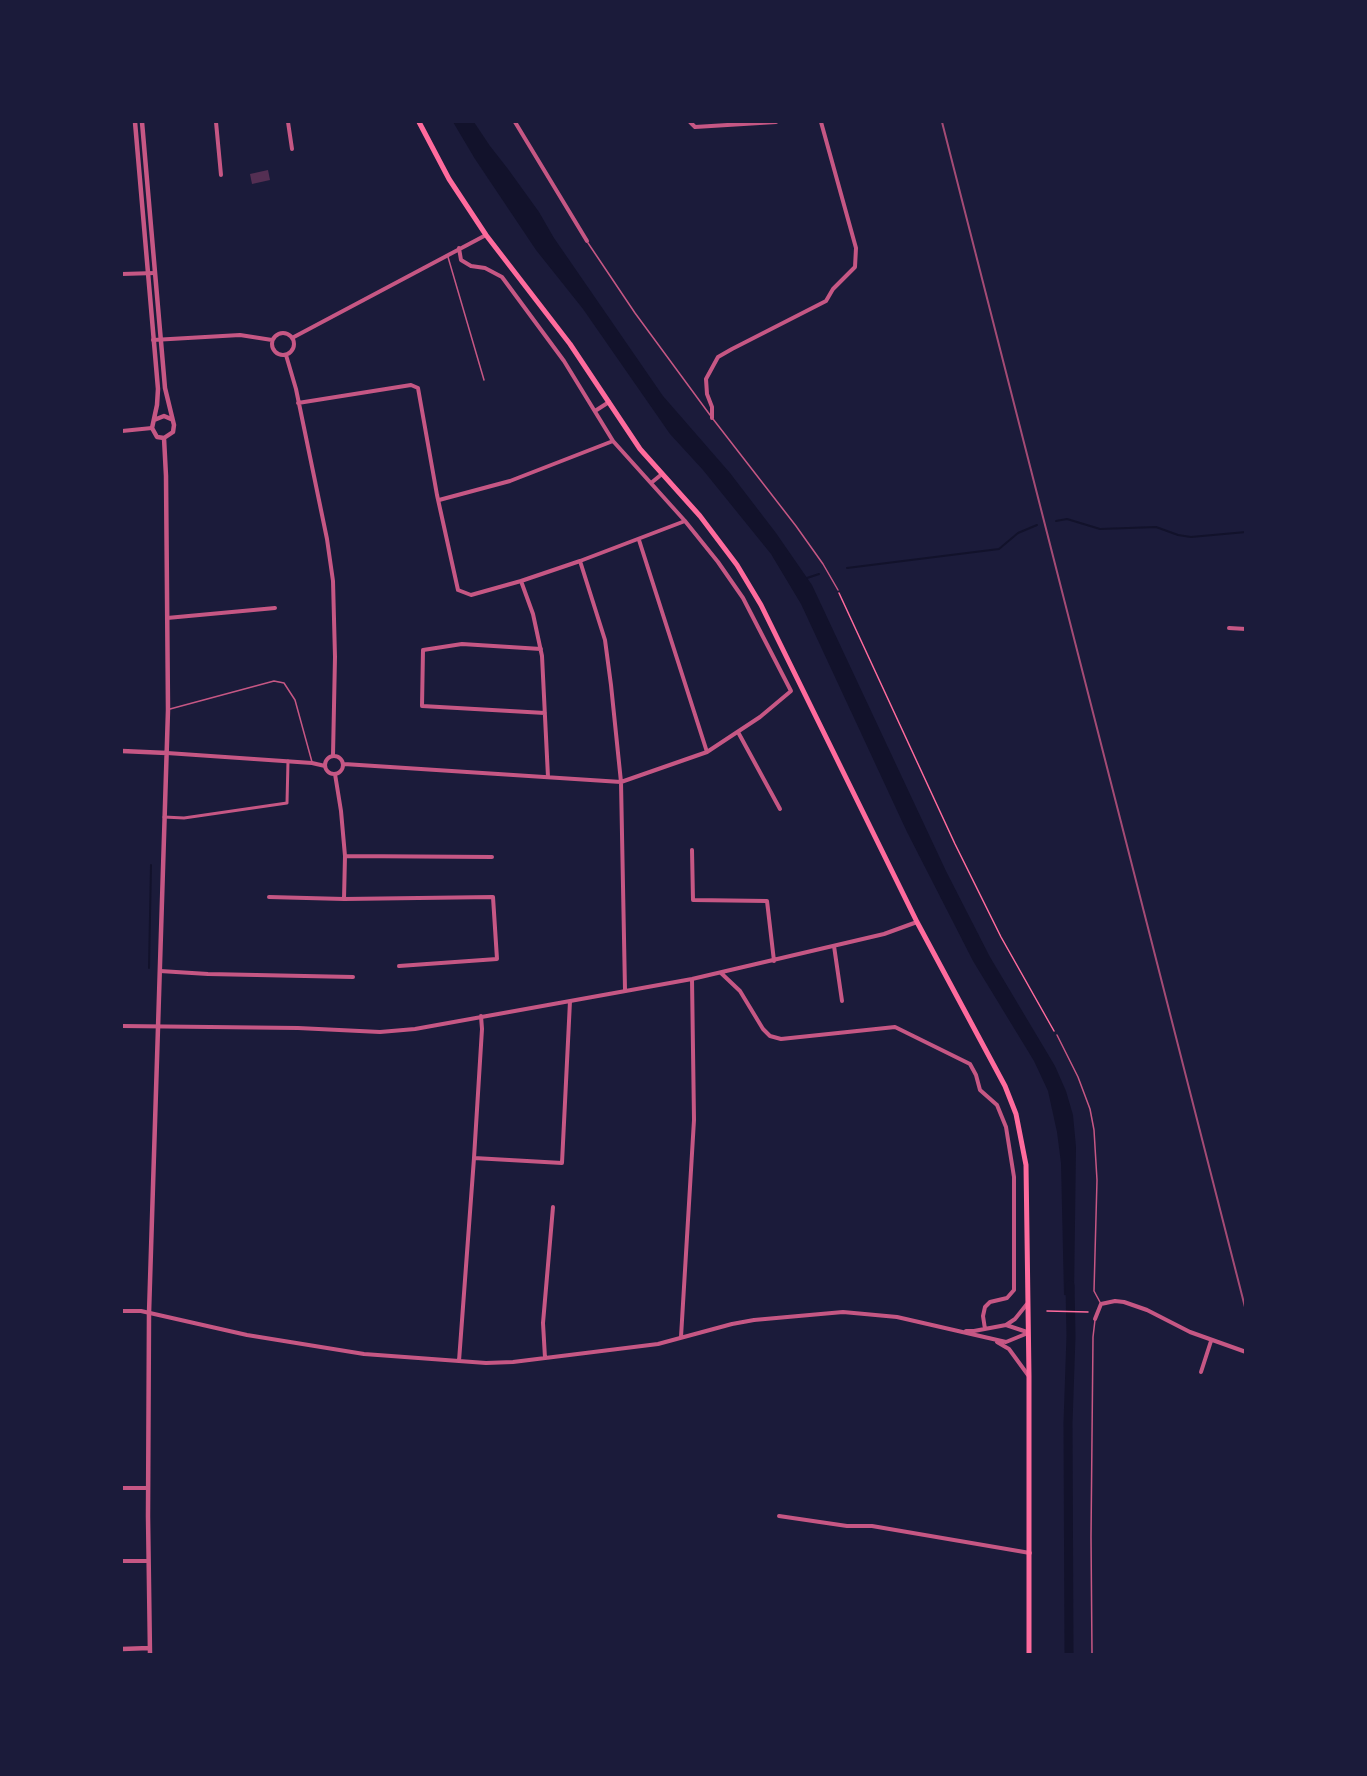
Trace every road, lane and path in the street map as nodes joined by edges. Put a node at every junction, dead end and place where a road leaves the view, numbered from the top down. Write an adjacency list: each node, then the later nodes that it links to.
1 (135, 122): 16 (street)
2 (142, 122): 17 (street)
3 (216, 122): 11 (street)
4 (288, 122): 10 (street)
5 (419, 122): 12 (main road)
6 (515, 122): 13 (street)
7 (690, 122): 8 (street)
8 (776, 122)
9 (821, 122): 28 (street)
10 (292, 149)
11 (221, 175)
12 (486, 235): 14 (street); 25 (main road)
13 (587, 241): 28 (lane)
14 (459, 248): 15 (street); 27 (street)
15 (448, 254): 19 (street); 24 (lane)
16 (148, 273): 17 (street); 18 (street); 22 (street)
17 (156, 273): 20 (street)
18 (122, 274)
19 (292, 338): 21 (street); 23 (street)
20 (161, 339): 21 (street); 22 (street); 30 (street)
21 (272, 339): 23 (street)
22 (153, 340): 29 (street)
23 (286, 355): 26 (street)
24 (484, 380)
25 (609, 402): 27 (street); 35 (main road)
26 (298, 403): 37 (street); 56 (street)
27 (595, 411): 34 (street)
28 (712, 418): 42 (lane)
29 (154, 420): 30 (street); 31 (street)
30 (173, 421): 33 (street)
31 (152, 428): 32 (street); 33 (street)
32 (122, 430)
33 (164, 438): 44 (street)
34 (613, 441): 36 (street); 37 (street)
35 (662, 474): 36 (street); 48 (main road)
36 (651, 483): 38 (street)
37 (439, 500): 41 (street)
38 (685, 521): 39 (street); 49 (street)
39 (639, 540): 40 (street); 54 (street)
40 (580, 561): 41 (street); 63 (street)
41 (521, 581): 47 (street)
42 (838, 590): 85 (path)
43 (275, 608): 44 (street)
44 (167, 618): 50 (street)
45 (1229, 628): 46 (street)
46 (1245, 629)
47 (541, 649): 51 (street); 51 (street)
48 (791, 663): 49 (street); 71 (main road)
49 (780, 668): 52 (street)
50 (168, 710): 55 (street); 58 (lane)
51 (545, 713): 62 (street)
52 (738, 732): 54 (street); 64 (street)
53 (122, 750): 55 (street)
54 (707, 752): 63 (street)
55 (167, 753): 57 (street); 65 (street)
56 (333, 756): 59 (street); 60 (street)
57 (288, 761): 58 (street); 65 (street)
58 (312, 763): 60 (street)
59 (344, 764): 61 (street); 62 (street)
60 (325, 766): 61 (street)
61 (335, 774): 67 (street)
62 (548, 777): 63 (street)
63 (621, 782): 79 (street)
64 (780, 808)
65 (164, 817): 75 (street)
66 (692, 850): 73 (street)
67 (345, 856): 68 (street); 70 (street)
68 (492, 857)
69 (269, 897): 70 (street)
70 (344, 899): 74 (street)
71 (917, 922): 72 (street); 88 (main road)
72 (834, 946): 73 (street); 81 (street)
73 (774, 961): 76 (street)
74 (399, 966)
75 (160, 971): 77 (street); 84 (street)
76 (720, 973): 78 (street); 96 (street)
77 (353, 977)
78 (692, 979): 79 (street); 99 (street)
79 (626, 990): 80 (street)
80 (570, 1001): 82 (street); 86 (street)
81 (842, 1001)
82 (482, 1016): 84 (street); 86 (street)
83 (122, 1026): 84 (street)
84 (159, 1028): 93 (street)
85 (1057, 1035): 89 (lane)
86 (474, 1158): 104 (street)
87 (553, 1207): 103 (street)
88 (1028, 1302): 95 (street); 98 (main road)
89 (1101, 1304): 94 (street); 101 (street)
90 (122, 1311): 93 (street)
91 (1047, 1311): 92 (path)
92 (1088, 1312)
93 (149, 1313): 104 (street); 108 (street)
94 (1095, 1319): 117 (lane)
95 (1006, 1325): 96 (street); 98 (street)
96 (985, 1329): 97 (street)
97 (959, 1330): 99 (street); 100 (street)
98 (1028, 1333): 100 (street); 106 (main road)
99 (681, 1337): 103 (street)
100 (994, 1340): 106 (street)
101 (1211, 1341): 102 (street); 105 (street)
102 (1245, 1352)
103 (545, 1358): 104 (street)
104 (459, 1361)
105 (1201, 1372)
106 (1029, 1376): 110 (main road)
107 (122, 1488): 108 (street)
108 (148, 1488): 112 (street)
109 (779, 1516): 110 (street)
110 (1030, 1553): 116 (main road)
111 (122, 1561): 112 (street)
112 (148, 1561): 113 (street)
113 (150, 1648): 114 (street); 115 (street)
114 (122, 1649)
115 (150, 1654)
116 (1029, 1654)
117 (1092, 1654)

